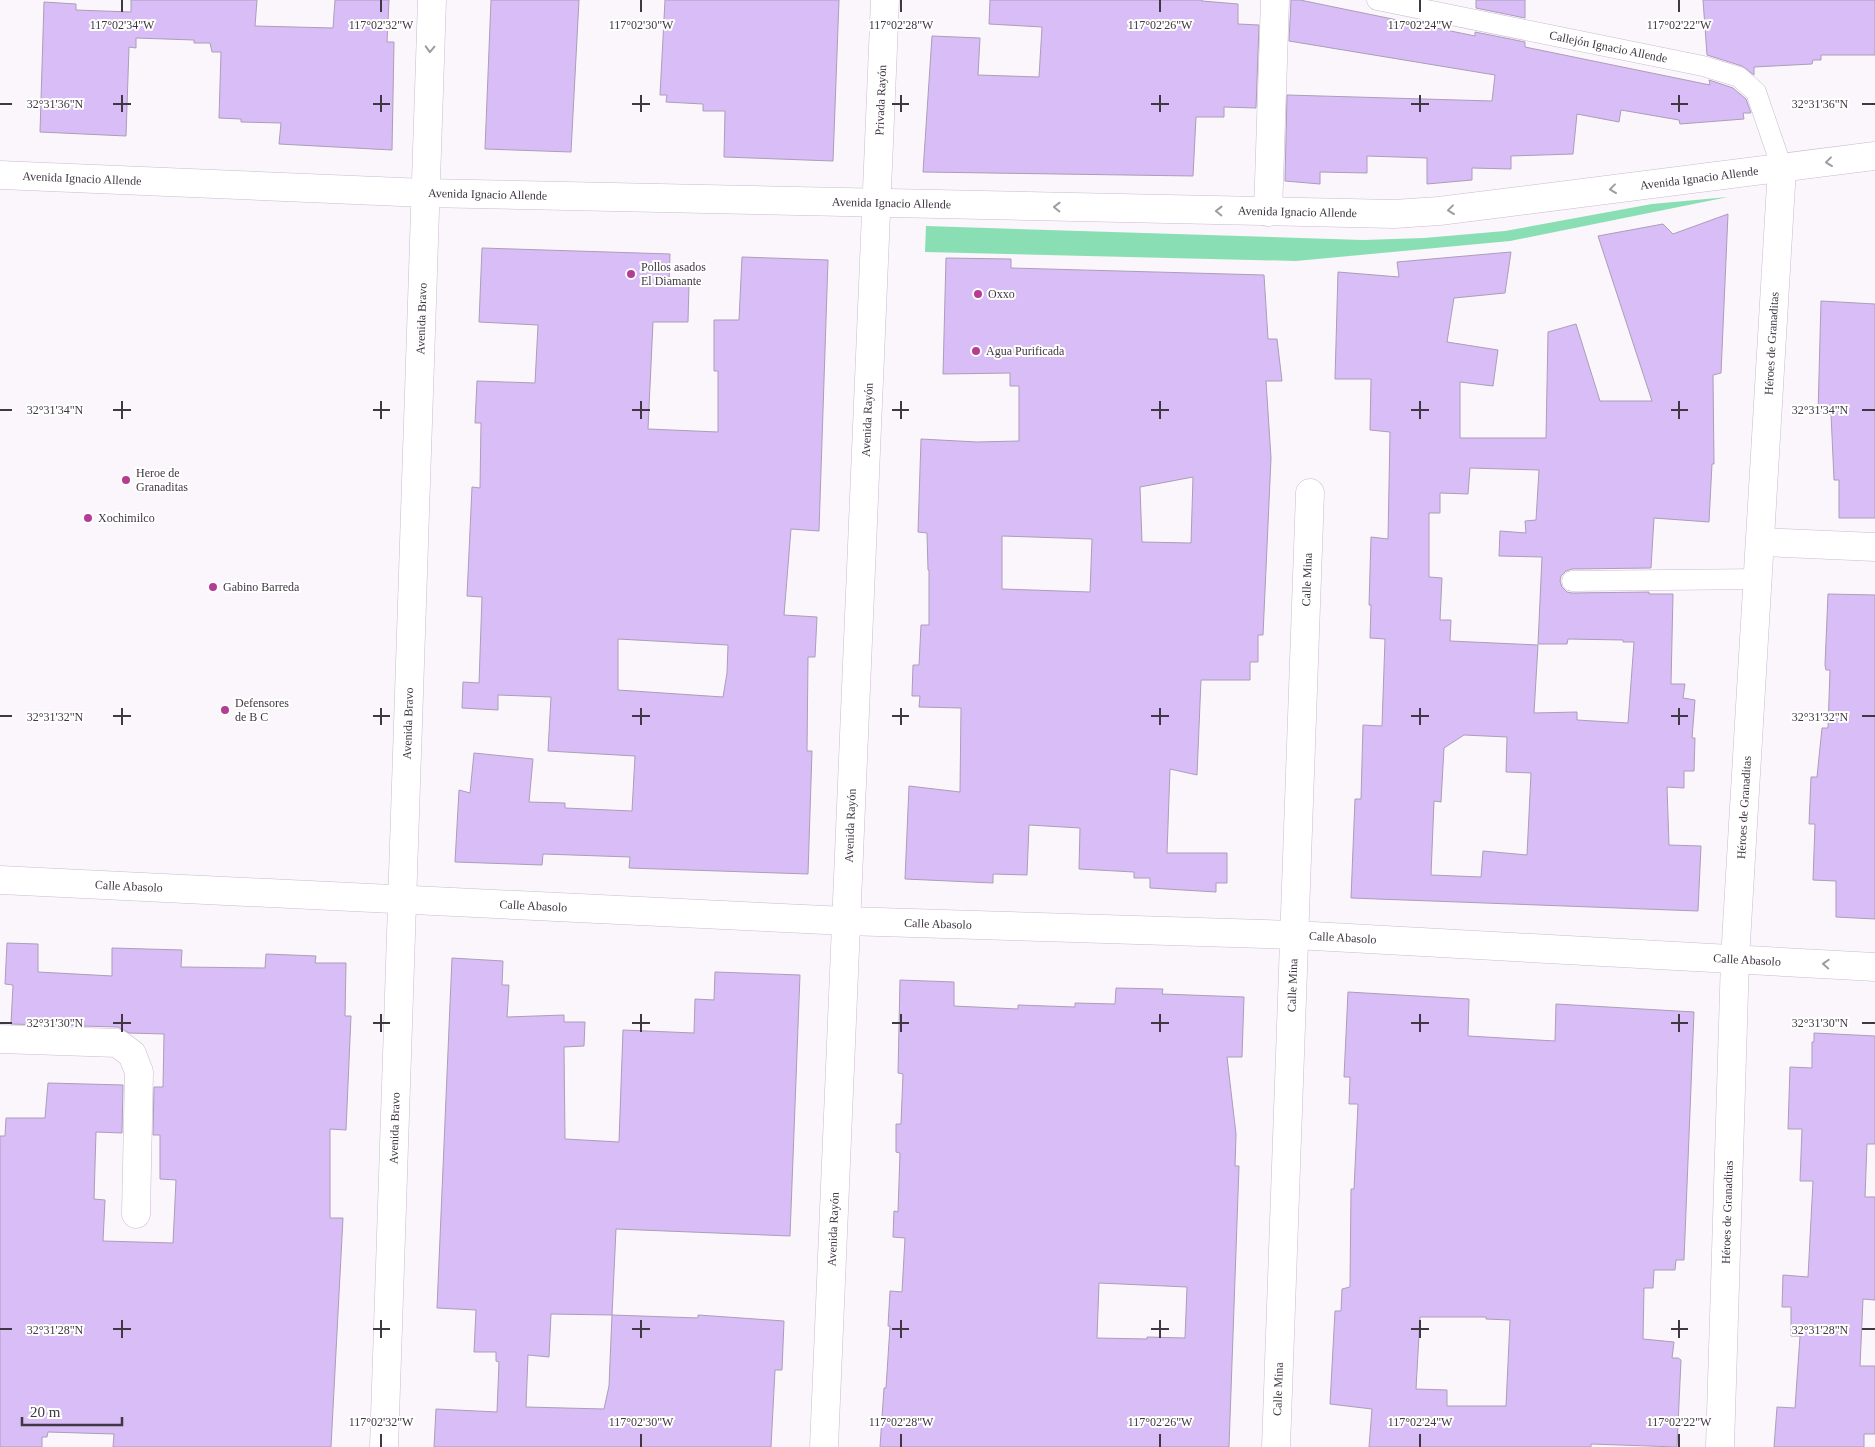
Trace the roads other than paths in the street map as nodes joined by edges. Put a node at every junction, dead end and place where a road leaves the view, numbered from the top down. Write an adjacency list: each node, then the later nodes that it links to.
1 (432, 0): 8 (street, Avenida Bravo, one-way to 8)
2 (885, 0): 9 (street, Privada Rayón)
3 (1275, 0): 10 (street)
4 (1377, 0): 6 (lane, Callejón Ignacio Allende)
5 (1875, 156): 6 (street, Avenida Ignacio Allende, one-way to 6)
6 (1782, 168): 10 (street, Avenida Ignacio Allende, one-way to 10); 12 (street, Héroes de Granaditas)
7 (0, 175): 8 (street, Avenida Ignacio Allende)
8 (425, 193): 9 (street, Avenida Ignacio Allende); 17 (street, Avenida Bravo)
9 (876, 202): 10 (street, Avenida Ignacio Allende, one-way to 9); 18 (street, Avenida Rayón)
10 (1268, 212)
11 (1310, 493): 19 (street, Calle Mina)
12 (1761, 542): 13 (street); 14 (street, Héroes de Granaditas)
13 (1875, 547)
14 (1759, 579): 15 (lane); 20 (street, Héroes de Granaditas)
15 (1572, 581)
16 (0, 880): 17 (street, Calle Abasolo)
17 (402, 899): 18 (street, Calle Abasolo); 24 (street, Avenida Bravo)
18 (846, 921): 19 (street, Calle Abasolo); 25 (street, Avenida Rayón)
19 (1295, 935): 20 (street, Calle Abasolo); 26 (street, Calle Mina)
20 (1735, 959): 21 (street, Calle Abasolo, one-way to 20); 27 (street, Héroes de Granaditas)
21 (1875, 967)
22 (0, 1040): 23 (street)
23 (136, 1214)
24 (384, 1447)
25 (824, 1447)
26 (1276, 1447)
27 (1720, 1447)

